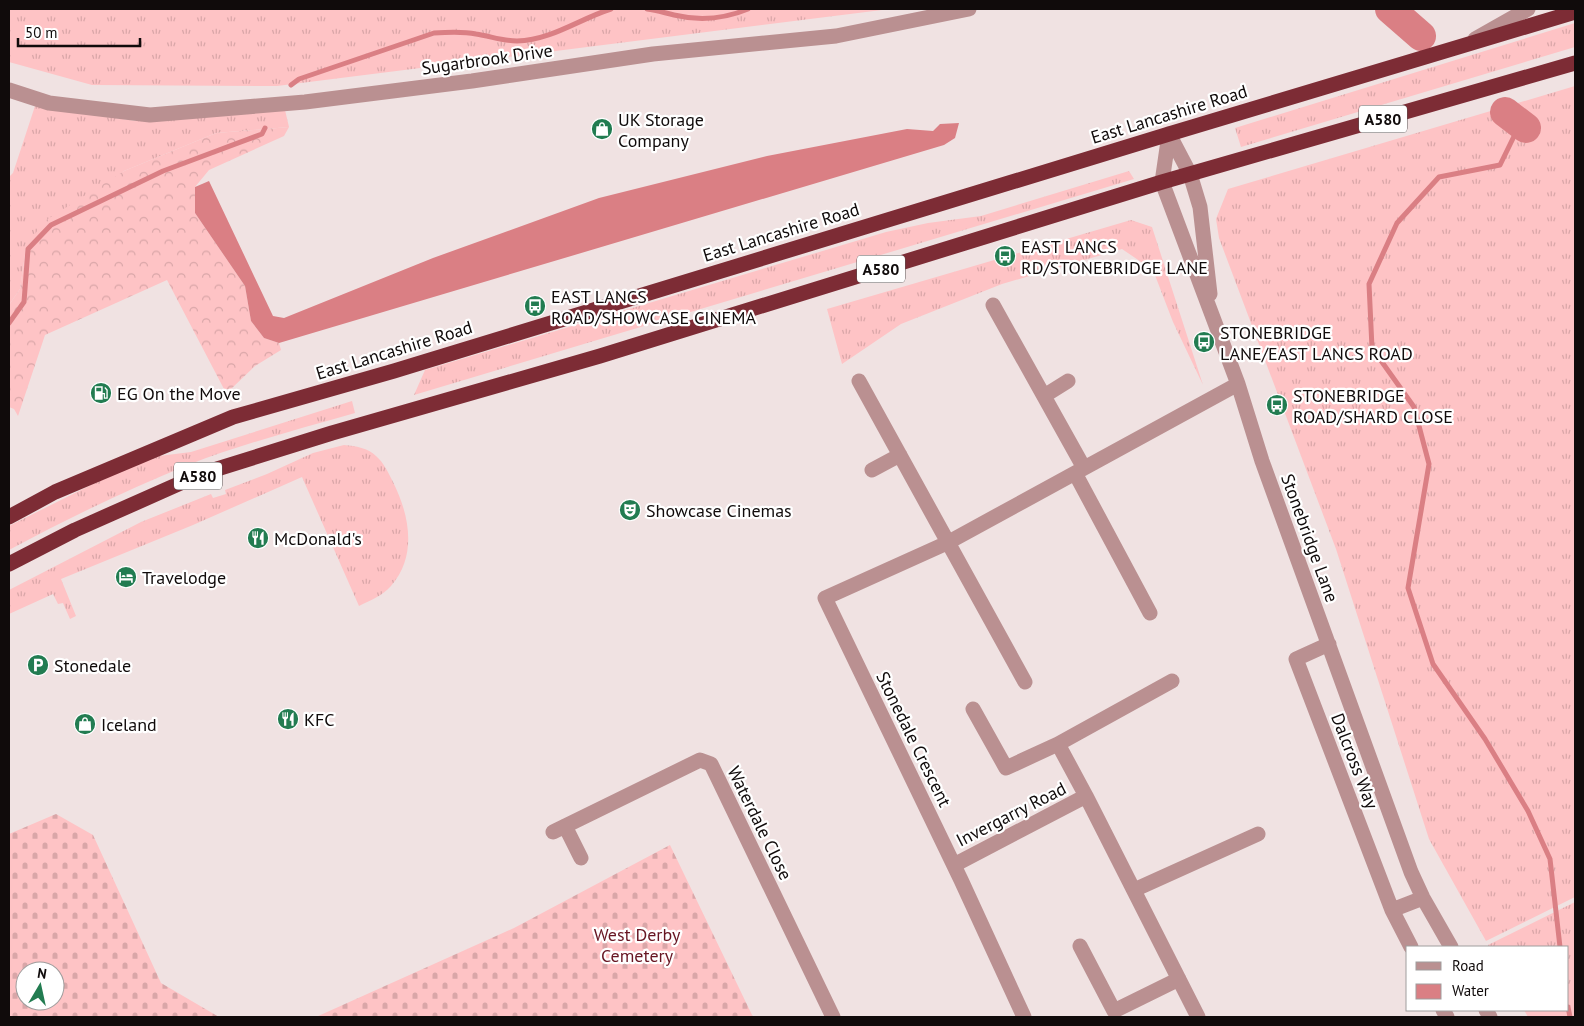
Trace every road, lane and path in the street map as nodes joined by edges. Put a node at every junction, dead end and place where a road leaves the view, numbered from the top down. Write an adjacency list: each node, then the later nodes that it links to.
1 (969, 9): 6 (street, Sugarbrook Drive)
2 (1528, 9): 4 (street)
3 (1575, 12): 4 (highway, East Lancashire Road / A580)
4 (1467, 44): 7 (highway, East Lancashire Road / A580)
5 (1575, 62): 8 (highway, A580)
6 (9, 90)
7 (1169, 134): 8 (street); 9 (street, Stonebridge Lane); 19 (highway, East Lancashire Road / A580)
8 (1190, 174): 9 (highway, A580); 11 (street)
9 (1162, 182): 11 (street, Stonebridge Lane); 21 (highway, A580)
10 (993, 305): 15 (street)
11 (1213, 318): 14 (street, Stonebridge Lane)
12 (859, 381): 16 (street)
13 (1068, 381): 15 (street)
14 (1238, 384): 18 (street, Stonedale Crescent); 23 (street, Stonebridge Lane)
15 (1044, 396): 18 (street)
16 (900, 455): 17 (street); 20 (street)
17 (872, 470)
18 (1080, 471): 20 (street, Stonedale Crescent); 22 (street)
19 (9, 517)
20 (947, 543): 24 (street); 31 (street, Stonedale Crescent)
21 (9, 564)
22 (1150, 613)
23 (1328, 644): 33 (street, Stonebridge Lane); 34 (street, Dalcross Way)
24 (1025, 682)
25 (1172, 682): 27 (street)
26 (973, 708): 27 (street)
27 (1058, 744): 28 (street, Invergarry Road)
28 (1086, 796): 31 (street, Invergarry Road); 32 (street, Invergarry Road)
29 (1258, 834): 32 (street)
30 (581, 858): 39 (street, Waterdale Close)
31 (954, 865): 40 (street, Stonedale Crescent)
32 (1134, 890): 38 (street, Invergarry Road)
33 (1424, 898): 34 (street); 37 (street, Stonebridge Lane)
34 (1392, 910): 36 (street, Dalcross Way)
35 (1080, 946): 38 (street)
36 (1410, 946)
37 (1450, 946)
38 (1179, 979): 41 (street, Invergarry Road)
39 (833, 1017)
40 (1024, 1017)
41 (1198, 1017)

